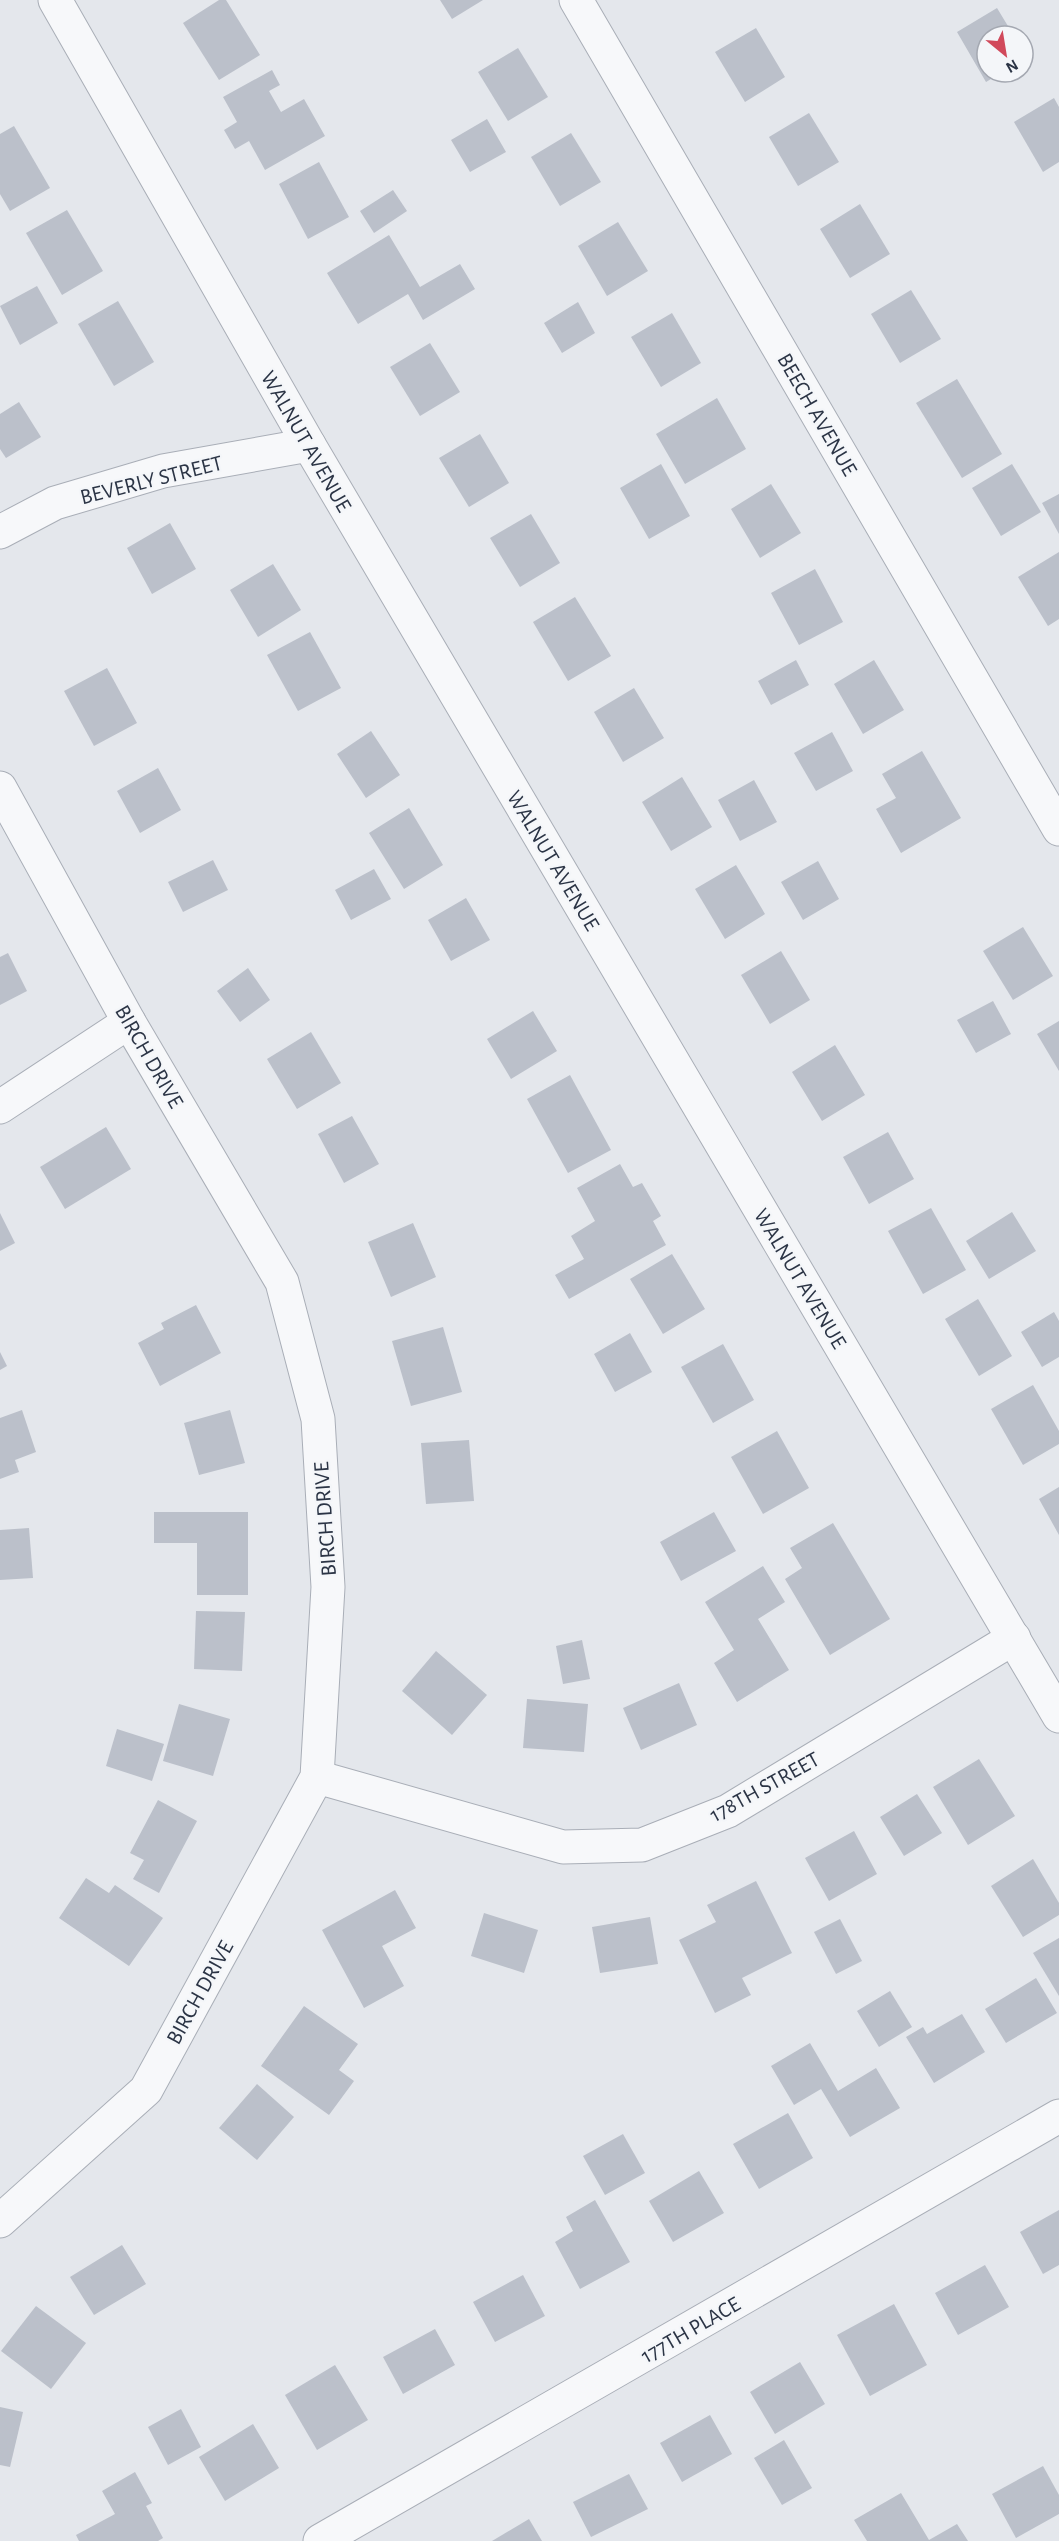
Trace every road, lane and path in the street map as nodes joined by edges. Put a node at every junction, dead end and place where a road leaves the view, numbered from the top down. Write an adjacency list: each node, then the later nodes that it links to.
1 (55, 0): 3 (street, WALNUT AVENUE)
2 (576, 0): 6 (street, BEECH AVENUE)
3 (309, 446): 4 (street, BEVERLY STREET); 9 (street, WALNUT AVENUE)
4 (0, 532)
5 (0, 788): 7 (street, BIRCH DRIVE)
6 (1059, 829)
7 (129, 1022): 8 (street); 11 (street, BIRCH DRIVE)
8 (0, 1107)
9 (1014, 1638): 10 (street, WALNUT AVENUE); 11 (street, 178TH STREET)
10 (1059, 1716)
11 (317, 1777): 13 (street, BIRCH DRIVE)
12 (1059, 2116): 14 (street, 177TH PLACE)
13 (0, 2220)
14 (320, 2541)

